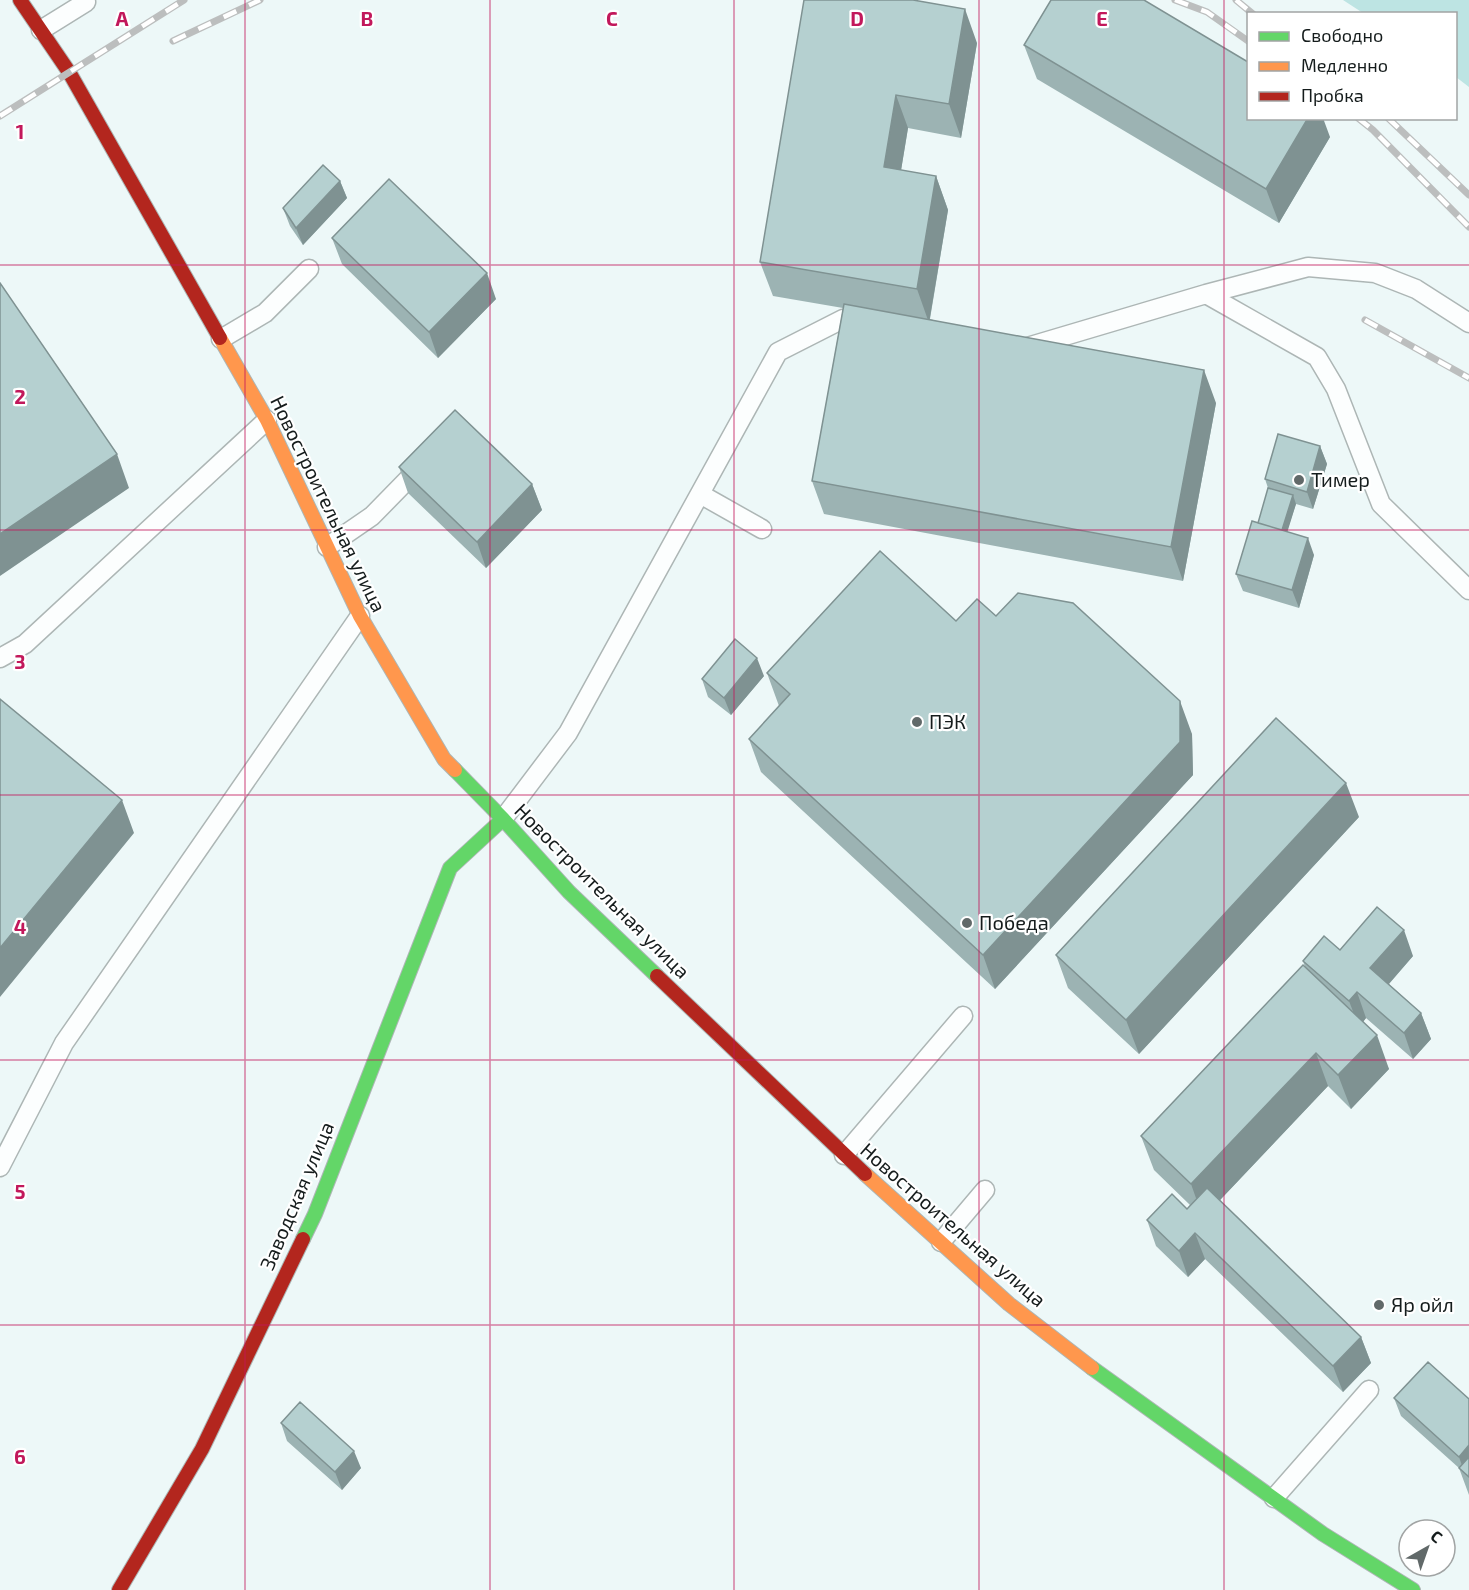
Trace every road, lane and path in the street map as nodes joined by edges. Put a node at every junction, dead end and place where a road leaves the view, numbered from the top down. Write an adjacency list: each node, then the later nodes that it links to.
1 (20, 0): 3 (main road, Новостроительная улица)
2 (86, 2): 3 (lane)
3 (40, 30): 8 (main road, Новостроительная улица)
4 (309, 269): 8 (lane)
5 (1206, 294): 6 (lane); 9 (lane); 15 (lane)
6 (1469, 323)
7 (878, 325): 12 (lane)
8 (221, 339): 10 (main road, Новостроительная улица)
9 (1007, 347)
10 (267, 420): 14 (main road, Новостроительная улица); 17 (lane)
11 (417, 470): 14 (lane)
12 (700, 494): 13 (lane); 18 (lane)
13 (762, 529)
14 (327, 547): 16 (main road, Новостроительная улица)
15 (1469, 590)
16 (360, 616): 18 (main road, Новостроительная улица); 21 (lane)
17 (0, 658)
18 (503, 819): 20 (main road, Новостроительная улица); 26 (main road, Заводская улица)
19 (963, 1016): 20 (lane)
20 (844, 1155): 23 (main road, Новостроительная улица)
21 (0, 1167)
22 (985, 1190): 23 (lane)
23 (941, 1242): 25 (main road, Новостроительная улица)
24 (1369, 1390): 25 (lane)
25 (1274, 1498): 27 (main road, Новостроительная улица)
26 (119, 1590)
27 (1413, 1590)

